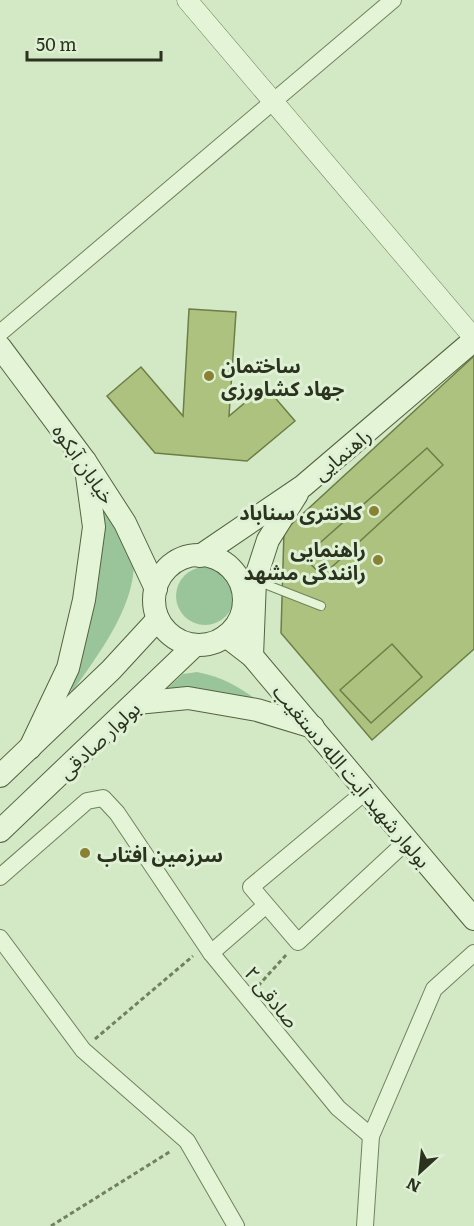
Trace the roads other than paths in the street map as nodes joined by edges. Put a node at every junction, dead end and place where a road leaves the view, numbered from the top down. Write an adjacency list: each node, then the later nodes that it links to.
1 (187, 0): 3 (street)
2 (393, 0): 3 (street)
3 (273, 102): 4 (street); 5 (street)
4 (0, 333)
5 (474, 339): 8 (main road, راهنمایی)
6 (0, 347): 7 (main road, خیابان آبکوه)
7 (85, 461): 11 (main road, خیابان آبکوه); 19 (main road)
8 (303, 486): 9 (main road, راهنمایی); 10 (main road)
9 (200, 556): 11 (main road); 14 (main road)
10 (255, 580): 12 (lane); 16 (main road)
11 (156, 589): 13 (main road)
12 (321, 606)
13 (158, 619): 15 (main road); 19 (main road, بولوار صادقی)
14 (226, 636): 15 (main road); 16 (main road, بولوار شهید آیت الله دستغیب)
15 (195, 645): 17 (main road, بولوار صادقی)
16 (252, 656): 18 (main road, بولوار شهید آیت الله دستغیب)
17 (137, 703): 18 (main road); 22 (main road, بولوار صادقی)
18 (313, 727): 21 (main road, بولوار شهید آیت الله دستغیب)
19 (30, 748): 20 (main road, بولوار صادقی)
20 (0, 776)
21 (366, 791): 23 (main road, بولوار شهید آیت الله دستغیب); 25 (street)
22 (0, 831)
23 (408, 840): 25 (street); 26 (main road, بولوار شهید آیت الله دستغیب)
24 (0, 877): 28 (street, صادقی ۲)
25 (265, 906): 28 (street)
26 (474, 919)
27 (0, 938): 31 (street)
28 (208, 949): 30 (street, صادقی ۲)
29 (474, 953): 30 (street)
30 (371, 1136): 32 (street)
31 (236, 1226)
32 (365, 1226)

